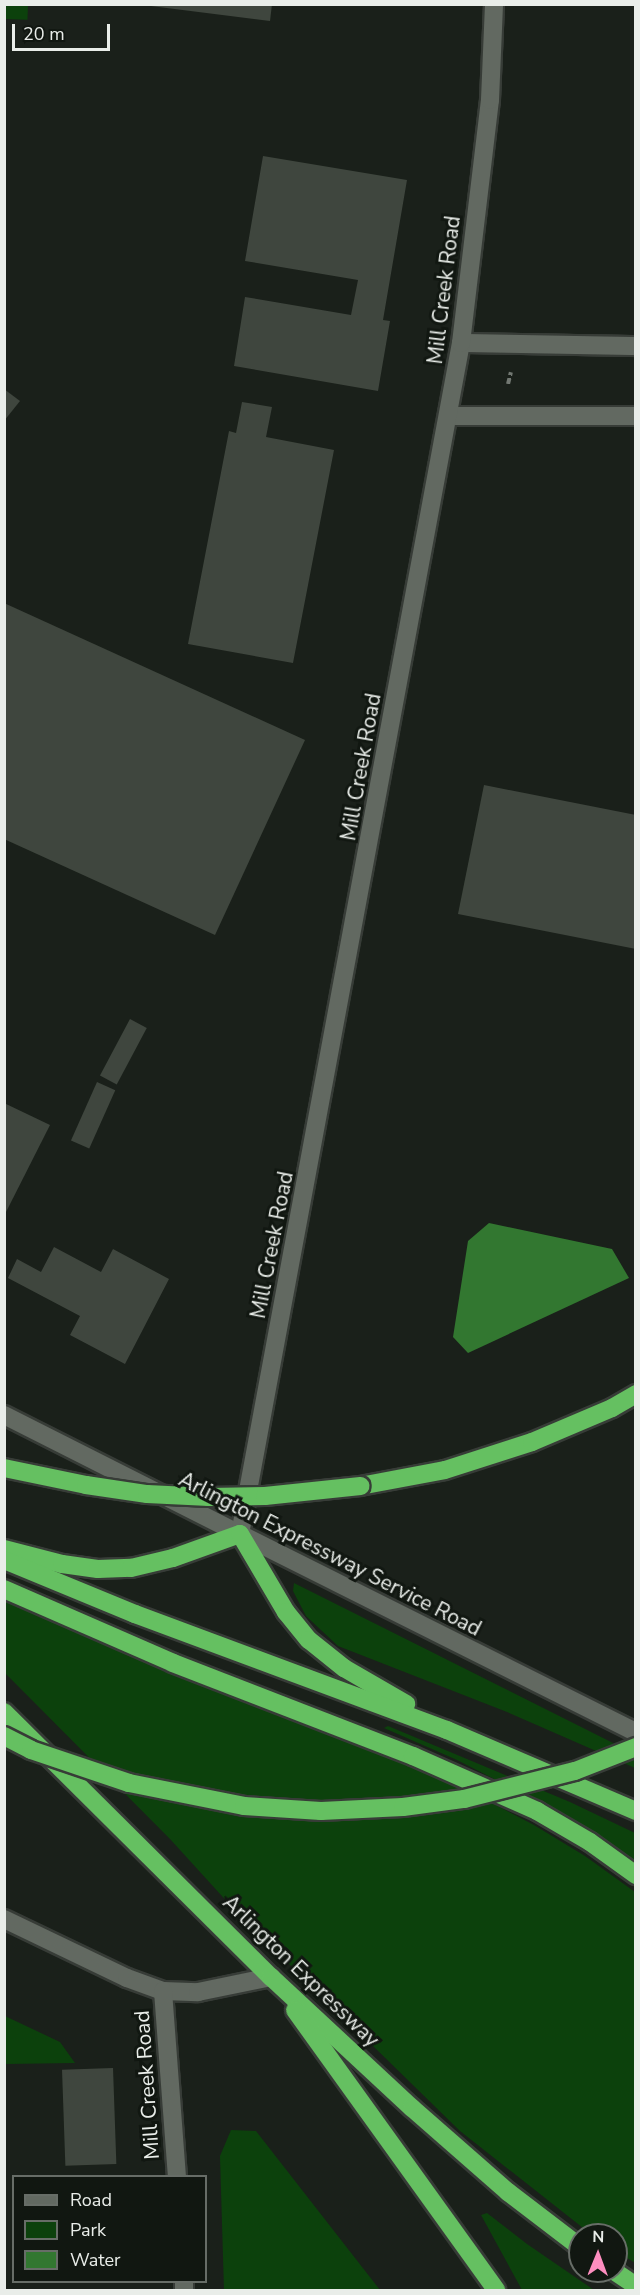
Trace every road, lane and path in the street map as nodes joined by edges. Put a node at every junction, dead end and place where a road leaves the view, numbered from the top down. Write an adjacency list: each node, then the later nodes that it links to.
1 (494, 4): 2 (street, Mill Creek Road)
2 (461, 343): 3 (street); 6 (street, Mill Creek Road)
3 (636, 346)
4 (511, 372): 5 (path)
5 (508, 384)
6 (448, 416): 7 (street); 11 (street, Mill Creek Road)
7 (636, 416)
8 (636, 1394): 10 (highway, bridge)
9 (4, 1415): 11 (street, Arlington Expressway Service Road)
10 (4, 1468)
11 (240, 1534): 12 (highway); 16 (street, Arlington Expressway Service Road); 19 (highway)
12 (4, 1549)
13 (4, 1560): 19 (highway)
14 (4, 1589): 21 (highway)
15 (4, 1712): 23 (highway, Arlington Expressway)
16 (636, 1732)
17 (4, 1736): 18 (highway, bridge)
18 (636, 1747)
19 (504, 1753): 20 (highway)
20 (636, 1811)
21 (636, 1875)
22 (4, 1919): 24 (street)
23 (271, 1977): 24 (street); 26 (highway, Arlington Expressway); 27 (highway)
24 (163, 1991): 25 (street, Mill Creek Road)
25 (177, 2175)
26 (568, 2238)
27 (496, 2290)

